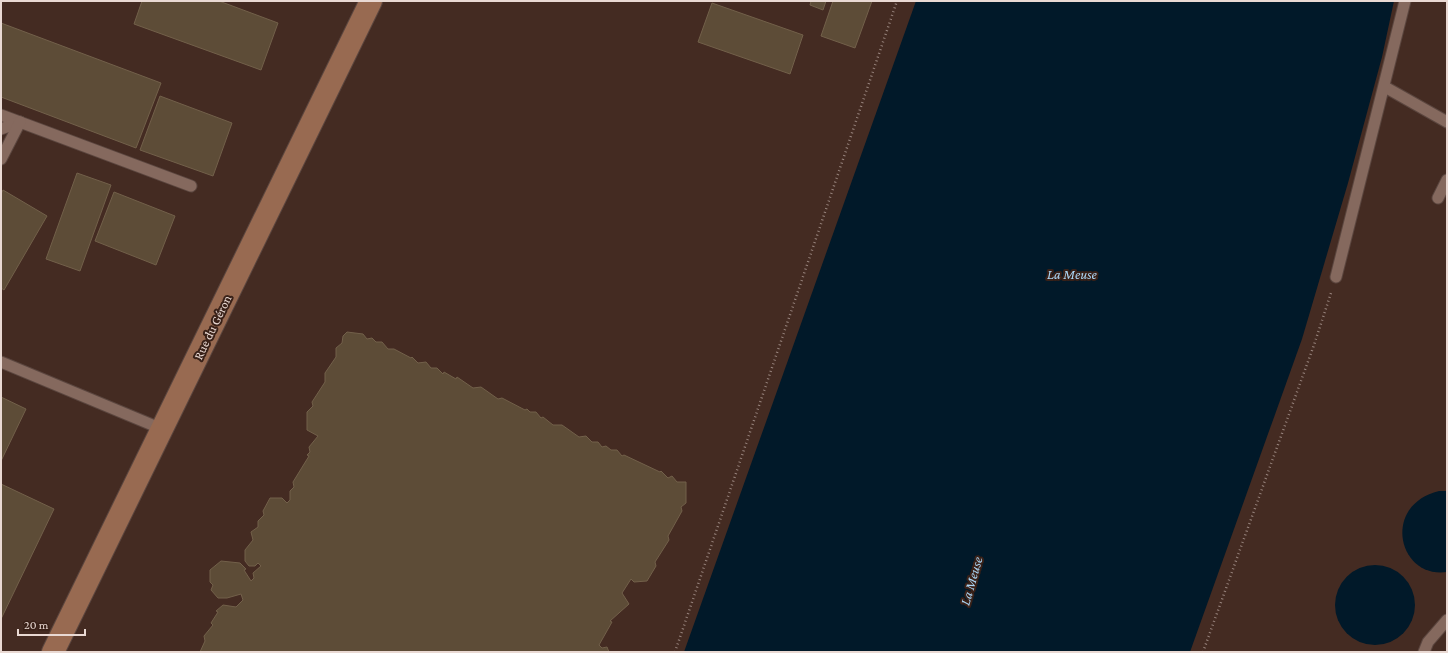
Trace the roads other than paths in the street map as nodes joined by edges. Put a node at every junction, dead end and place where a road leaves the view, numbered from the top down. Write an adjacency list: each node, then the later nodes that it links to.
1 (370, 1): 14 (main road, Rue du Géron)
2 (1405, 1): 3 (lane)
3 (1385, 87): 6 (lane); 12 (lane)
4 (1, 115): 5 (lane)
5 (20, 122): 7 (lane); 8 (lane); 10 (lane)
6 (1447, 122)
7 (1, 129)
8 (1, 159)
9 (1447, 180): 11 (lane)
10 (191, 186)
11 (1438, 198)
12 (1336, 277)
13 (1, 362): 14 (lane)
14 (162, 429): 16 (main road, Rue du Géron)
15 (1447, 620): 17 (lane)
16 (53, 652)
17 (1424, 652)

